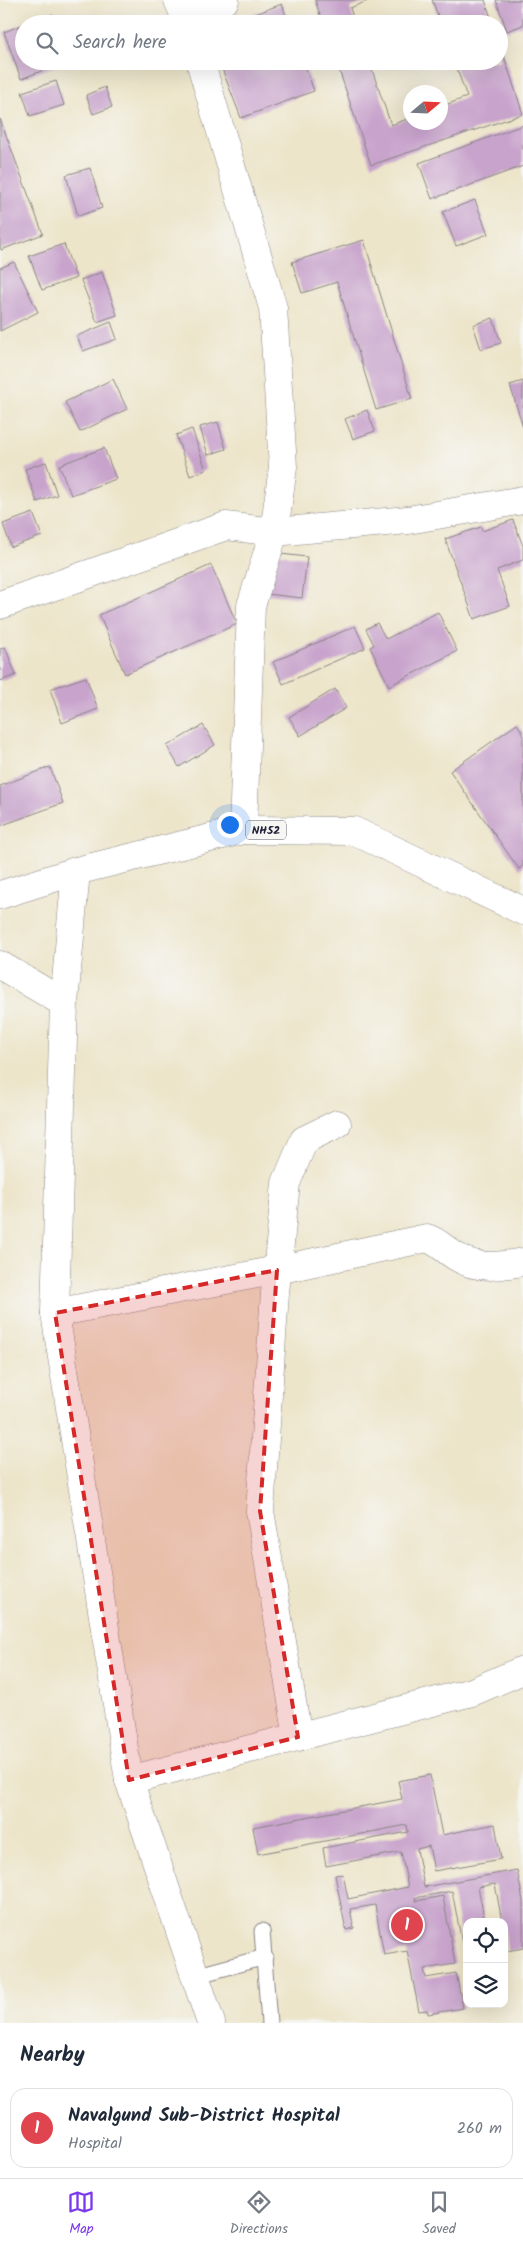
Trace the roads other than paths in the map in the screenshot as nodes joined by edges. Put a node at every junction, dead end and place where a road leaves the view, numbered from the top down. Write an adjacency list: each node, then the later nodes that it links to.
1 (225, 0): 2 (main road)
2 (184, 14)
3 (203, 70): 5 (main road)
4 (523, 500): 5 (main road)
5 (274, 532): 6 (main road); 7 (main road)
6 (0, 605)
7 (244, 830): 8 (main road, NH52); 10 (main road, NH52)
8 (76, 870): 9 (main road, NH52); 12 (main road)
9 (0, 896)
10 (523, 912)
11 (0, 964): 12 (main road)
12 (64, 1003): 16 (main road)
13 (337, 1124): 15 (main road)
14 (523, 1262): 15 (main road)
15 (277, 1270): 16 (main road); 18 (main road)
16 (55, 1313): 19 (main road)
17 (523, 1670): 18 (main road)
18 (298, 1737): 19 (main road)
19 (129, 1780): 22 (main road)
20 (262, 1931): 21 (lane)
21 (265, 1957): 22 (lane); 24 (lane)
22 (195, 1976): 23 (main road)
23 (211, 2023)
24 (269, 2023)

